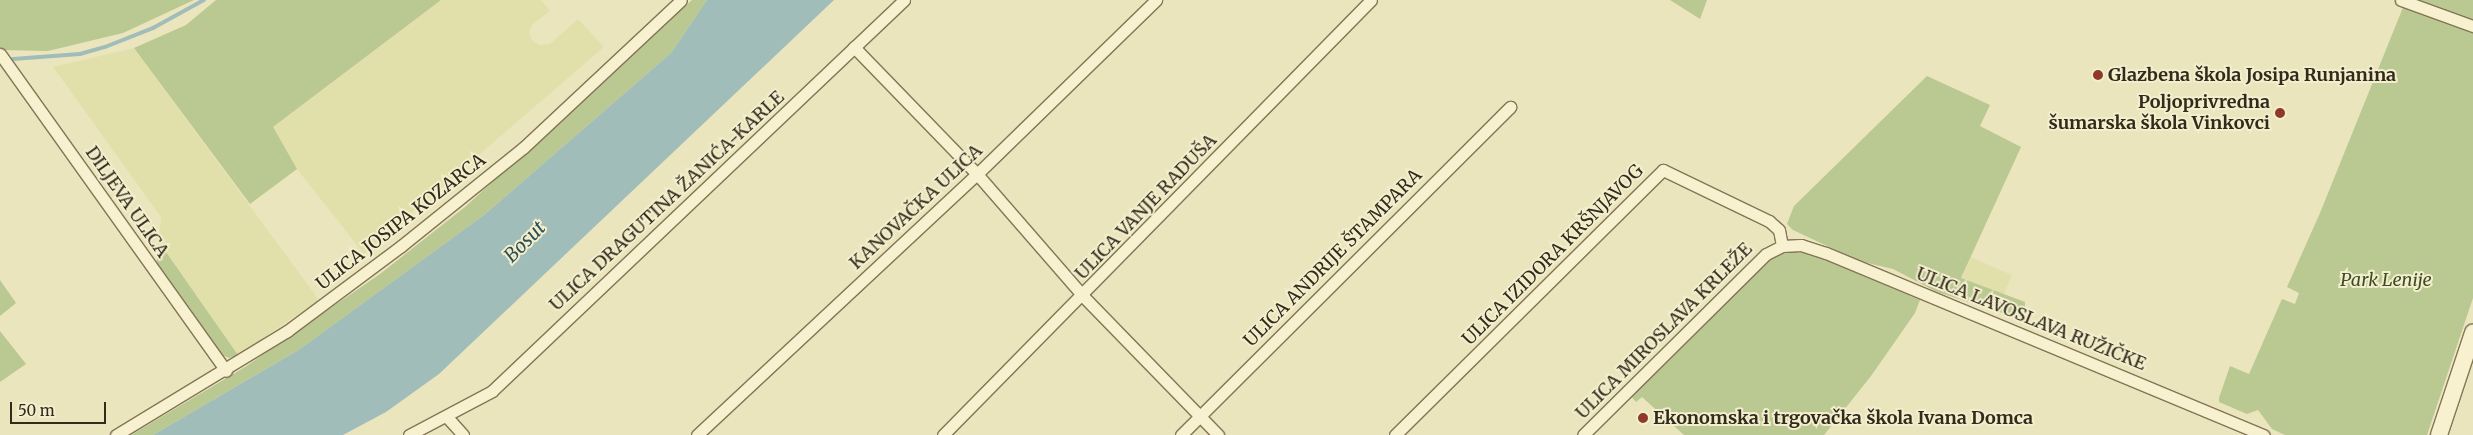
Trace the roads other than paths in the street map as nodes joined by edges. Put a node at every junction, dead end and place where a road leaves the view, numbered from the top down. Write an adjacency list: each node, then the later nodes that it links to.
1 (681, 0): 14 (street, ULICA JOSIPA KOZARCA)
2 (904, 0): 7 (street, ULICA DRAGUTINA ŽANIĆA-KARLE)
3 (1156, 0): 10 (street, KANOVAČKA ULICA)
4 (1371, 0): 12 (street, ULICA VANJE RADUŠA)
5 (2401, 0): 6 (street)
6 (2473, 26)
7 (854, 47): 10 (street); 15 (street, ULICA DRAGUTINA ŽANIĆA-KARLE)
8 (0, 54): 14 (street, DILJEVA ULICA)
9 (1510, 106): 16 (street, ULICA ANDRIJE ŠTAMPARA)
10 (977, 174): 12 (street); 20 (street, KANOVAČKA ULICA)
11 (1782, 246): 24 (street, ULICA IZIDORA KRŠNJAVOG); 25 (street, ULICA MIROSLAVA KRLEŽE); 26 (street, ULICA LAVOSLAVA RUŽIČKE)
12 (1083, 296): 16 (street); 21 (street, ULICA VANJE RADUŠA)
13 (2473, 333): 27 (main road)
14 (226, 371): 17 (street, ULICA JOSIPA KOZARCA)
15 (447, 417): 18 (street, ULICA DRAGUTINA ŽANIĆA-KARLE); 19 (street)
16 (1199, 417): 22 (street, ULICA ANDRIJE ŠTAMPARA); 23 (street)
17 (116, 435)
18 (409, 435)
19 (463, 435)
20 (697, 435)
21 (943, 435)
22 (1181, 435)
23 (1218, 435)
24 (1395, 435)
25 (1583, 435)
26 (2264, 435)
27 (2439, 435)

